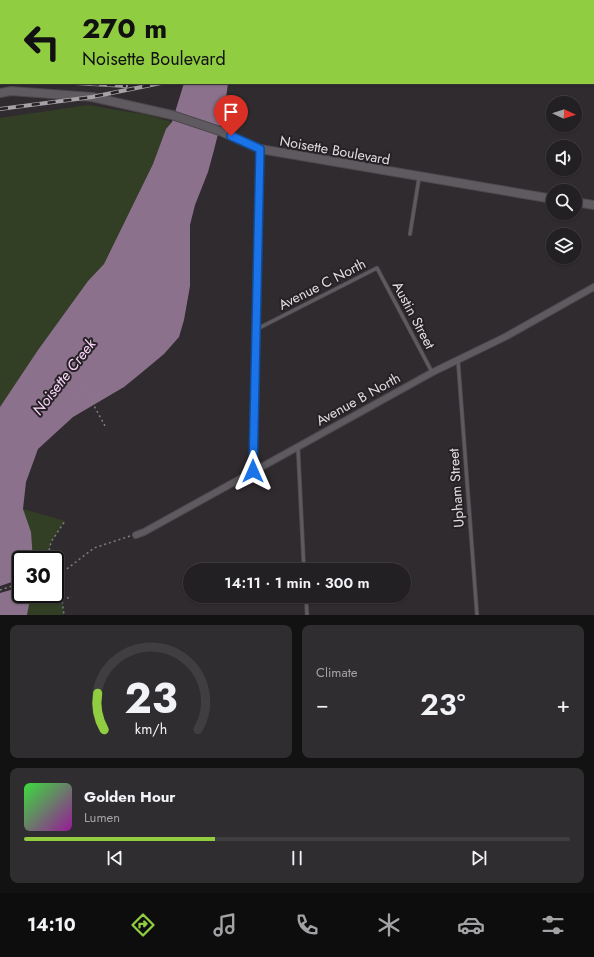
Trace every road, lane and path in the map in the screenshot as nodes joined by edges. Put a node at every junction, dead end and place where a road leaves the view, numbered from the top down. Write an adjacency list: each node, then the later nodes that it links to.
1 (0, 93): 2 (street, Noisette Boulevard)
2 (260, 149): 3 (street, Noisette Boulevard); 10 (street)
3 (419, 178): 4 (street, Noisette Boulevard); 7 (lane)
4 (546, 198)
5 (582, 203): 6 (street)
6 (594, 205)
7 (410, 234)
8 (377, 268): 10 (lane, Avenue C North); 12 (lane, Austin Street)
9 (594, 287): 11 (street, Avenue B North)
10 (255, 329): 18 (street)
11 (458, 360): 12 (street, Avenue B North); 32 (lane, Upham Street)
12 (432, 372): 17 (street, Avenue B North)
13 (90, 386): 14 (path)
14 (84, 389): 15 (path); 16 (path)
15 (74, 396)
16 (105, 426)
17 (298, 447): 18 (street, Avenue B North); 22 (lane)
18 (253, 471): 20 (street, Avenue B North)
19 (65, 521): 21 (path)
20 (136, 534): 23 (path)
21 (50, 551)
22 (304, 563)
23 (64, 571)
24 (12, 586): 25 (path)
25 (0, 590)
26 (72, 597): 27 (path)
27 (64, 599)
28 (62, 603): 30 (path)
29 (306, 603): 31 (lane)
30 (64, 615)
31 (307, 615)
32 (477, 615)

